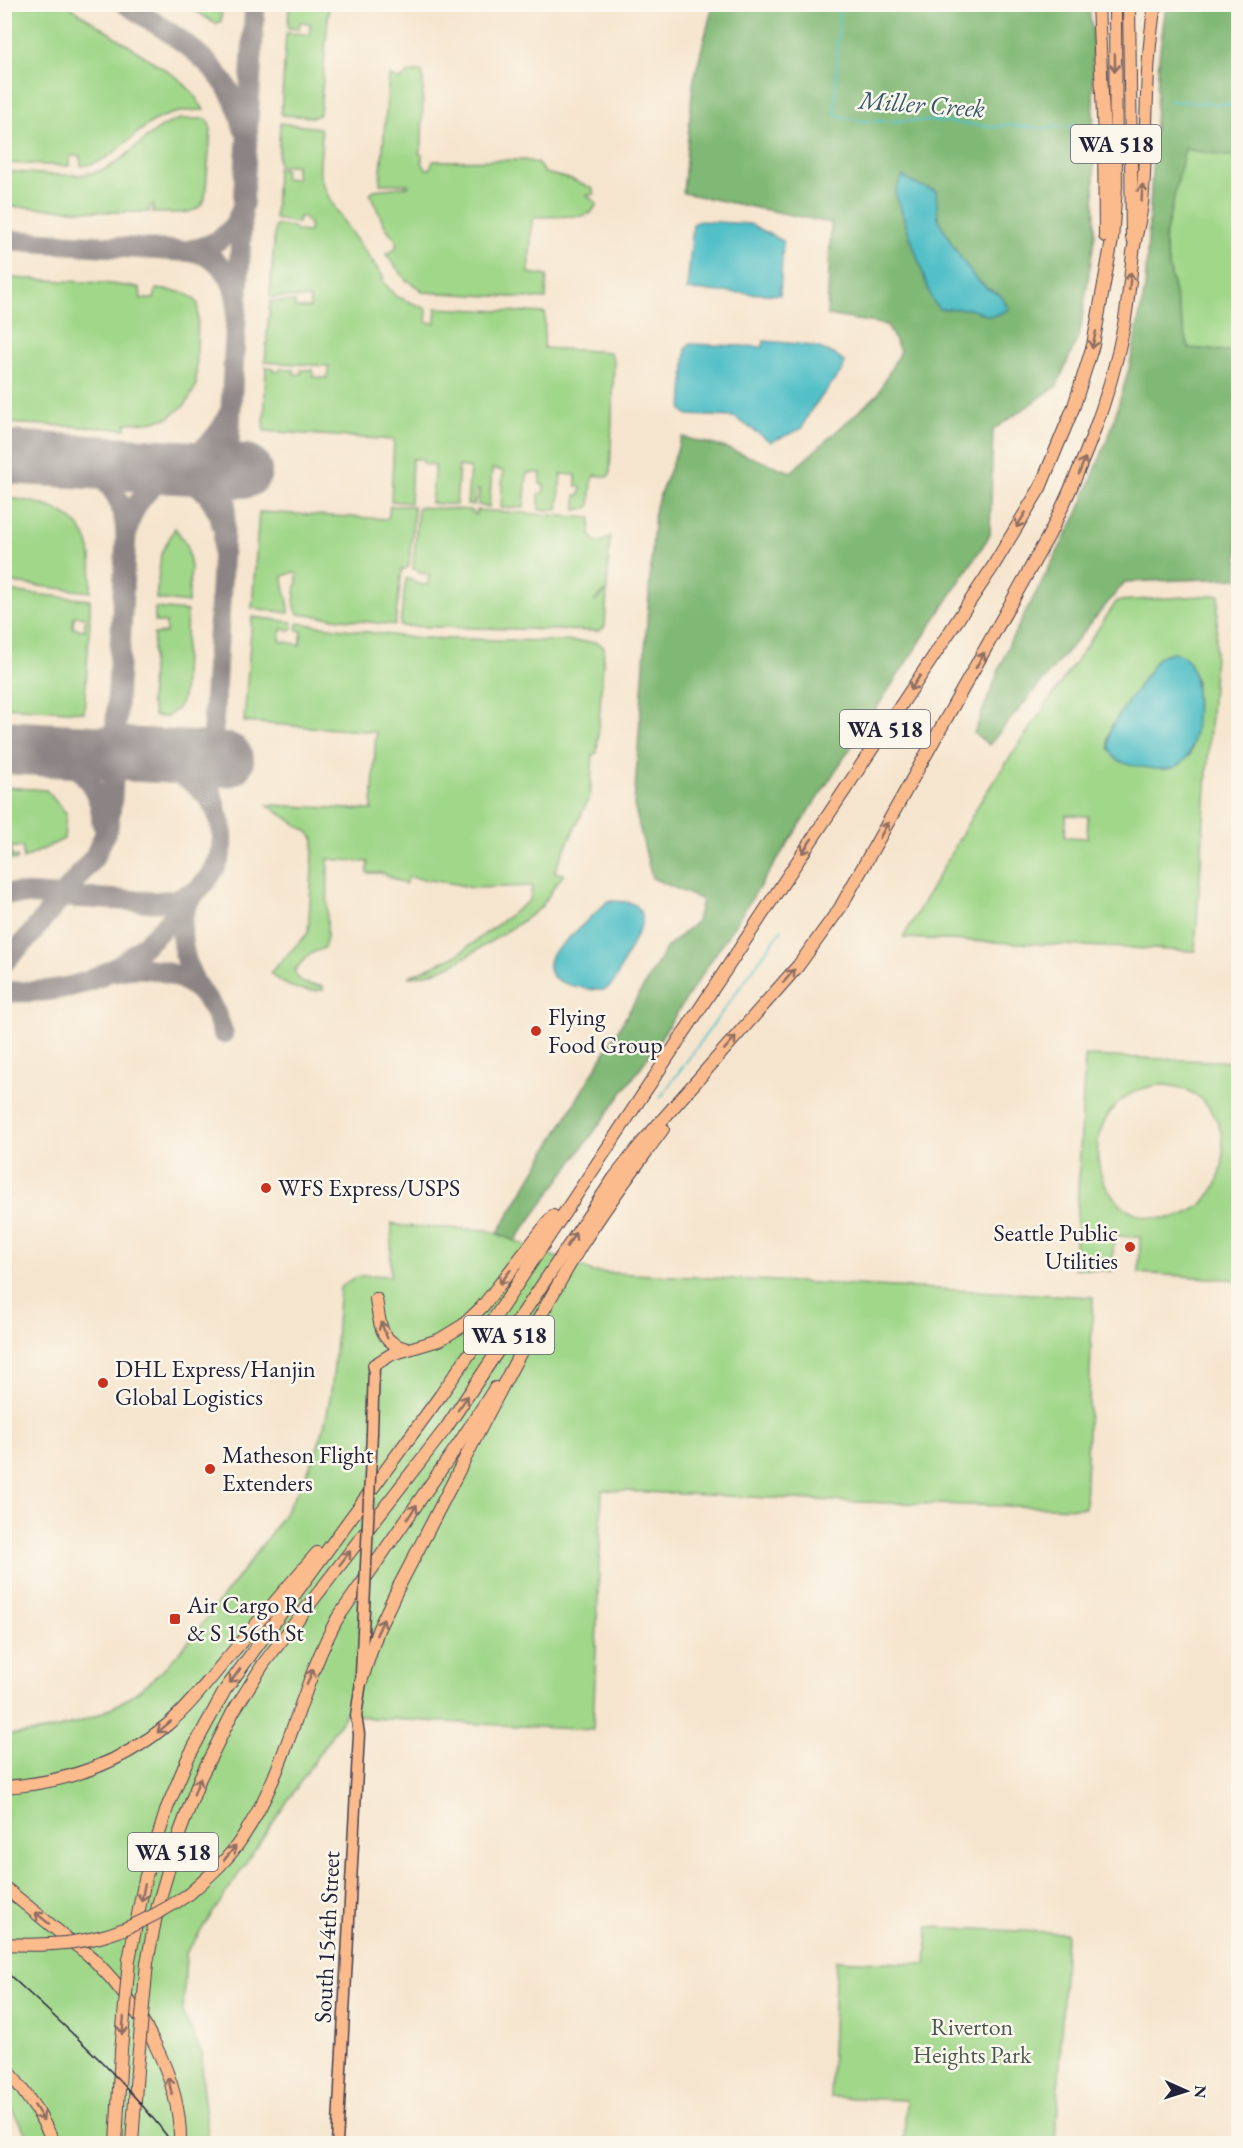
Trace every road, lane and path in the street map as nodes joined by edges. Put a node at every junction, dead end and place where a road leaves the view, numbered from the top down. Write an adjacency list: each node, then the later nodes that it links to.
1 (1098, 4): 6 (highway)
2 (1114, 4): 6 (highway, WA 518, one-way to 6)
3 (1129, 4): 5 (highway, WA 518)
4 (1155, 4): 5 (highway, one-way to 4)
5 (1133, 251): 7 (highway, WA 518, one-way to 5)
6 (1106, 283): 8 (highway, WA 518, one-way to 8)
7 (710, 1067): 10 (highway); 21 (highway, WA 518, one-way to 7, bridge)
8 (606, 1148): 11 (highway, one-way to 11); 13 (highway, WA 518)
9 (376, 1299): 11 (highway, one-way to 9)
10 (538, 1321): 14 (highway, one-way to 10); 17 (highway, one-way to 10, bridge)
11 (407, 1349): 12 (highway)
12 (374, 1365): 14 (main road, South 154th Street, bridge)
13 (381, 1476): 15 (highway, one-way to 15); 20 (highway, WA 518, one-way to 20, bridge)
14 (361, 1682): 23 (main road, South 154th Street)
15 (4, 1787)
16 (4, 1887): 22 (highway, one-way to 16)
17 (4, 1944)
18 (4, 2064): 19 (highway, one-way to 19)
19 (55, 2144)
20 (116, 2144)
21 (132, 2144)
22 (180, 2144)
23 (337, 2144)

